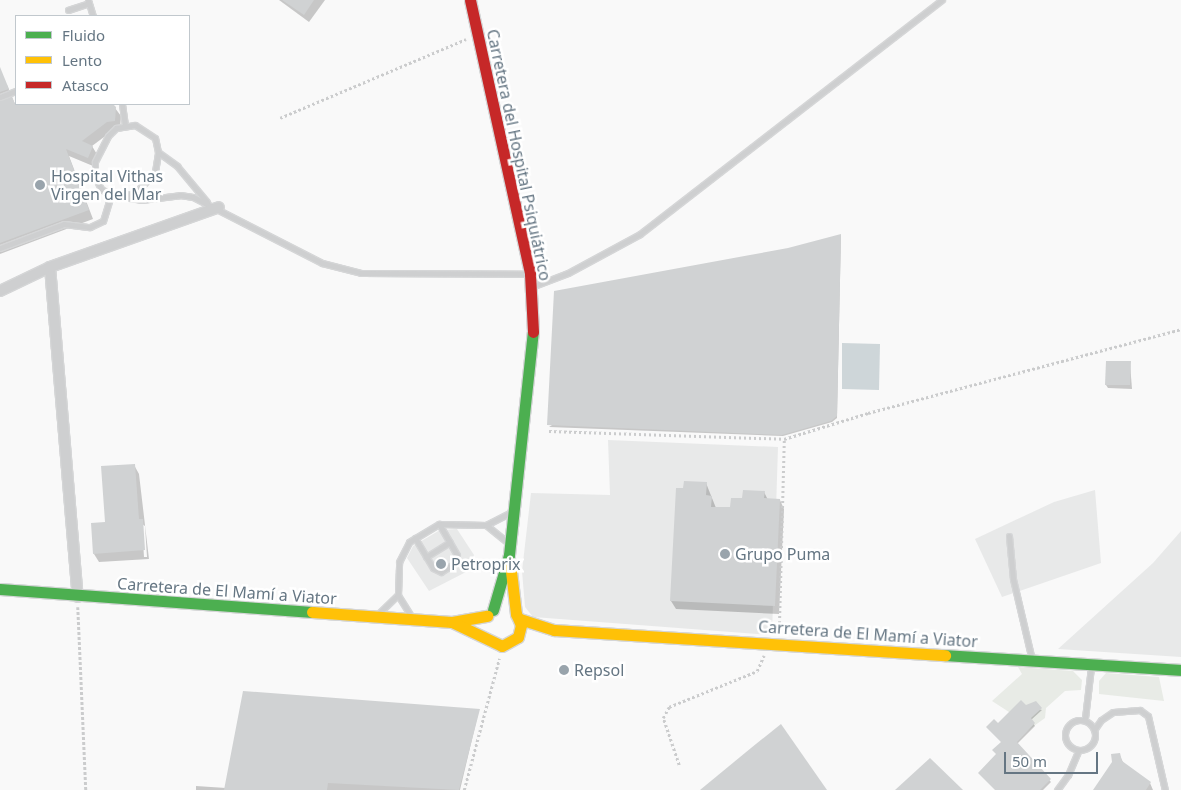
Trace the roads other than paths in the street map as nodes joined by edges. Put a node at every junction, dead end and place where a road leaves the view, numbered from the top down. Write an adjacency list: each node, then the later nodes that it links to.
1 (472, 0): 16 (street, Carretera del Hospital Psiquiátrico)
2 (942, 0): 17 (lane)
3 (88, 2): 4 (lane); 5 (lane)
4 (68, 10)
5 (93, 15)
6 (15, 90): 7 (lane)
7 (0, 97)
8 (122, 105): 9 (lane)
9 (125, 126): 10 (lane); 11 (lane)
10 (158, 152): 12 (lane); 13 (lane)
11 (111, 195): 12 (lane); 14 (lane)
12 (120, 196): 13 (lane)
13 (214, 206): 15 (street); 16 (lane)
14 (0, 248)
15 (50, 267): 18 (street); 29 (street)
16 (530, 274): 17 (street, Carretera del Hospital Psiquiátrico)
17 (531, 288): 19 (street, Carretera del Hospital Psiquiátrico)
18 (0, 292)
19 (514, 511): 21 (lane); 25 (street, Carretera del Hospital Psiquiátrico)
20 (440, 524): 21 (lane); 23 (lane); 24 (lane)
21 (486, 525): 25 (lane)
22 (1009, 536): 38 (lane)
23 (415, 538): 26 (lane); 28 (lane)
24 (450, 542): 26 (lane); 26 (lane)
25 (509, 550): 30 (street); 31 (street)
26 (426, 557)
27 (0, 589): 29 (street, Carretera de El Mamí a Viator)
28 (398, 595): 32 (lane); 33 (lane)
29 (78, 597): 32 (street, Carretera de El Mamí a Viator)
30 (490, 613): 31 (street); 34 (street); 37 (street)
31 (518, 616): 35 (street); 36 (street)
32 (374, 618): 33 (street, Carretera de El Mamí a Viator)
33 (414, 620): 34 (street, Carretera de El Mamí a Viator)
34 (452, 622): 37 (street)
35 (554, 630): 36 (street); 38 (street, Carretera de El Mamí a Viator)
36 (518, 637): 37 (street)
37 (489, 640)
38 (1032, 660): 39 (street, Carretera de El Mamí a Viator)
39 (1092, 664): 40 (street, Carretera de El Mamí a Viator); 41 (lane)
40 (1181, 670)
41 (1085, 718): 42 (lane); 43 (lane)
42 (1094, 730): 43 (lane); 45 (lane)
43 (1078, 752): 44 (lane)
44 (1057, 790)
45 (1165, 790)

